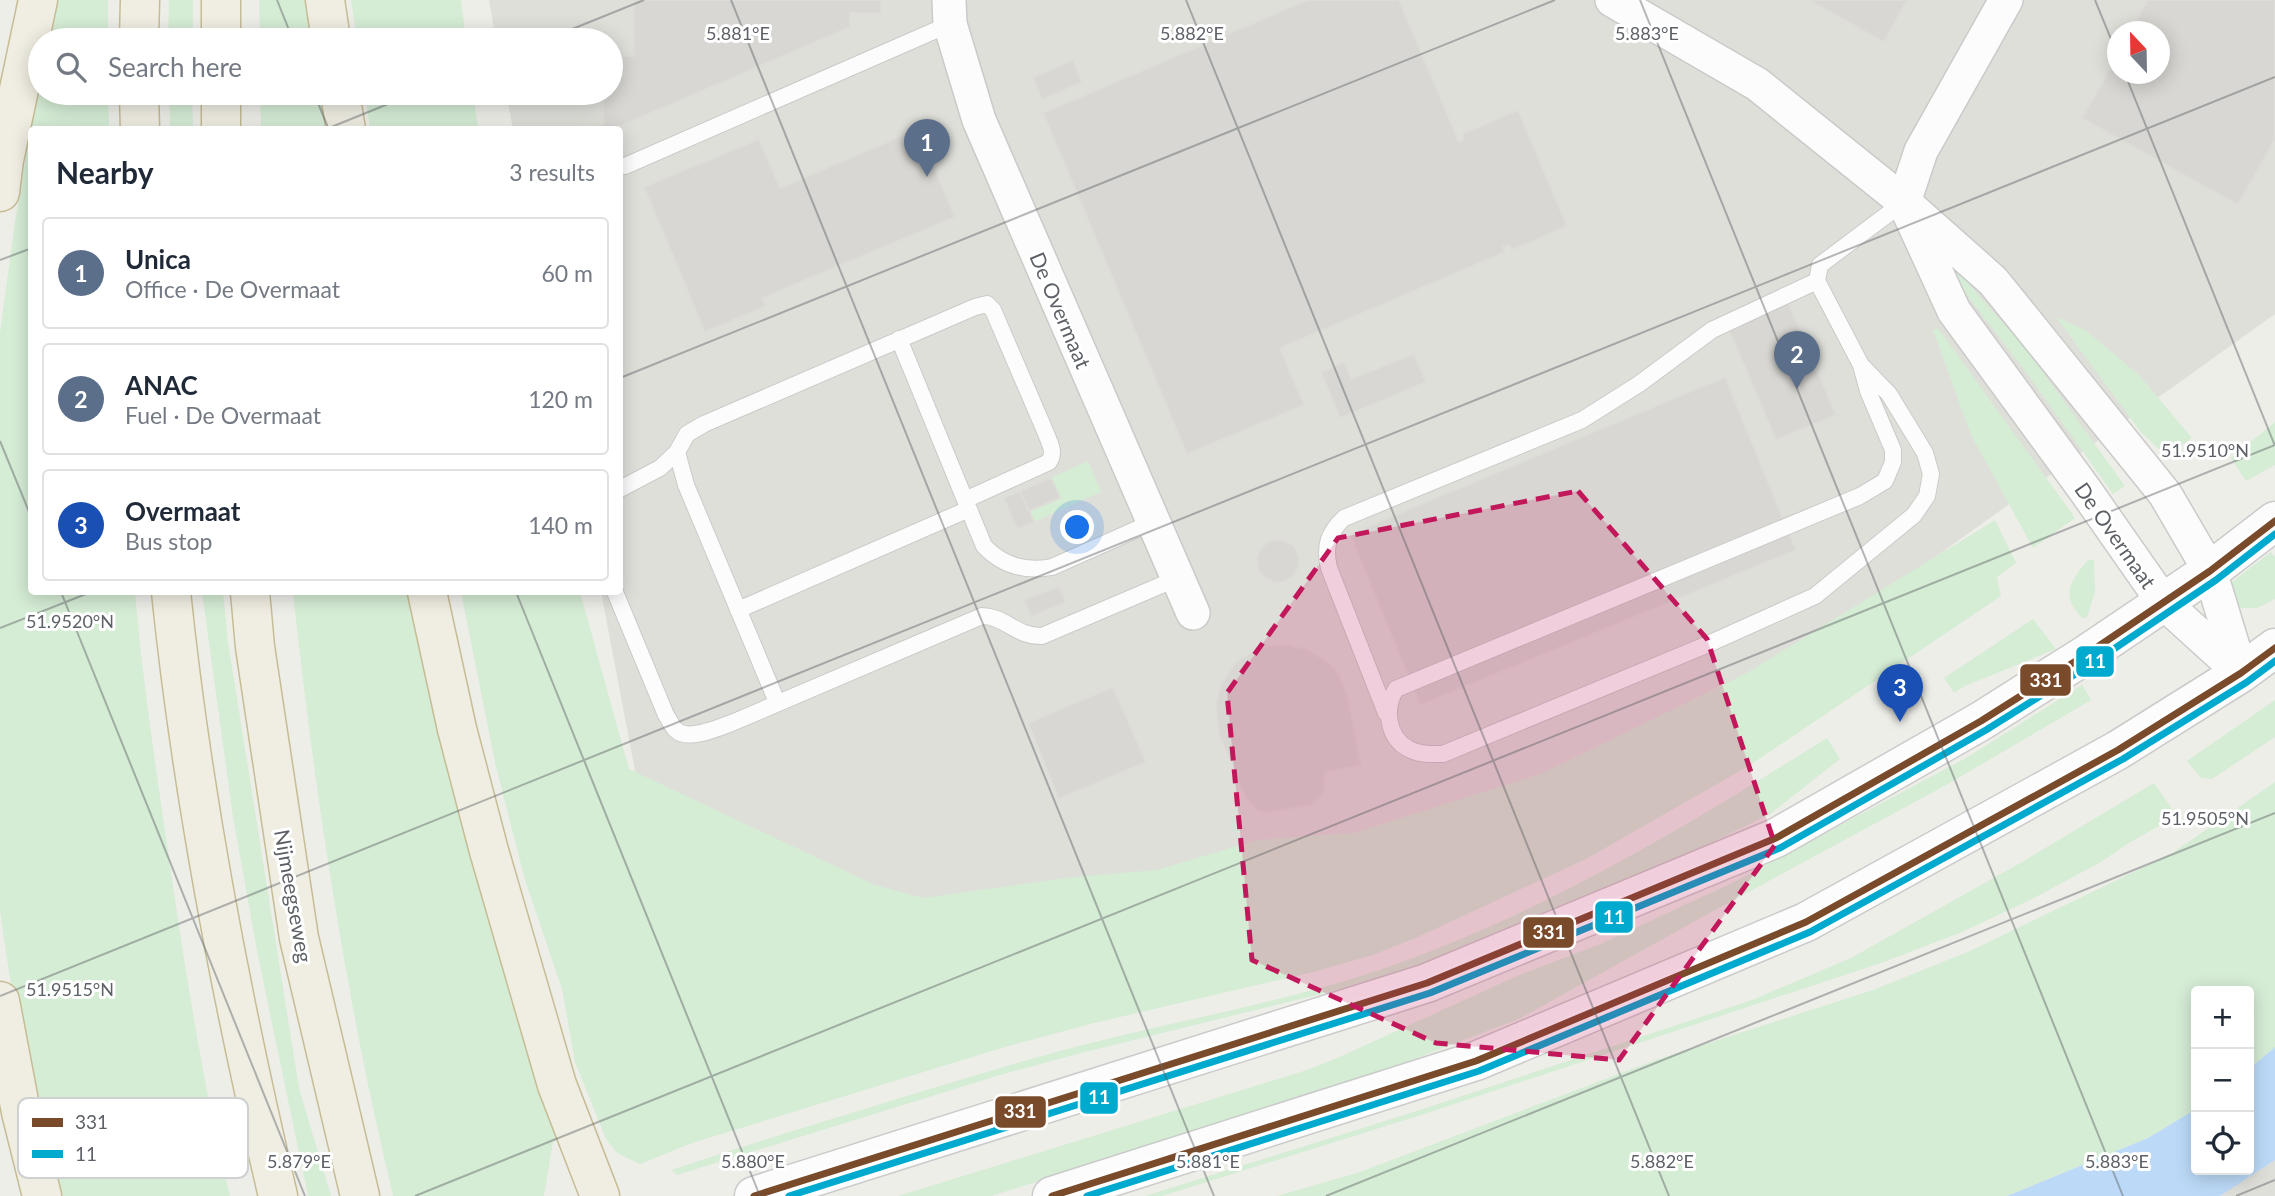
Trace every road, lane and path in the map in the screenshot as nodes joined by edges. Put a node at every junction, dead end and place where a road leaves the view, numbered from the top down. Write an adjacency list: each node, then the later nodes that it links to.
1 (38, 0): 8 (highway)
2 (140, 0): 9 (highway)
3 (220, 0): 10 (highway)
4 (325, 0): 11 (highway)
5 (1612, 0): 21 (street, De Overmaat)
6 (2006, 0): 21 (street)
7 (949, 12): 19 (lane); 29 (street, De Overmaat)
8 (32, 28)
9 (139, 28)
10 (221, 28)
11 (329, 28)
12 (28, 47): 20 (highway)
13 (139, 105): 16 (highway)
14 (221, 105): 17 (highway)
15 (342, 105): 18 (highway)
16 (140, 126)
17 (221, 126)
18 (345, 126)
19 (625, 166)
20 (0, 192)
21 (1904, 202): 22 (lane); 30 (street, De Overmaat); 36 (street, De Overmaat)
22 (1817, 281): 24 (lane); 42 (lane)
23 (899, 339): 25 (lane); 27 (lane); 27 (lane)
24 (1861, 365): 42 (lane); 42 (lane)
25 (677, 452): 26 (lane); 37 (lane)
26 (623, 487)
27 (967, 505): 29 (lane); 37 (lane)
28 (2275, 521): 30 (main road)
29 (1153, 522): 31 (street, De Overmaat)
30 (2210, 571): 36 (main road); 40 (street, De Overmaat)
31 (1178, 578): 38 (street, De Overmaat); 41 (lane)
32 (171, 595): 47 (highway)
33 (250, 595): 48 (highway, Nijmeegseweg)
34 (428, 595): 49 (highway)
35 (616, 595): 41 (lane)
36 (2164, 603): 40 (street, De Overmaat); 50 (main road)
37 (738, 610): 41 (lane)
38 (1193, 613)
39 (2275, 648): 40 (main road)
40 (2241, 673): 51 (main road)
41 (777, 702)
42 (1387, 715)
43 (0, 1001): 44 (highway)
44 (18, 1098)
45 (38, 1178): 46 (highway)
46 (42, 1196)
47 (278, 1196)
48 (360, 1196)
49 (600, 1196)
50 (754, 1196)
51 (1052, 1196)

